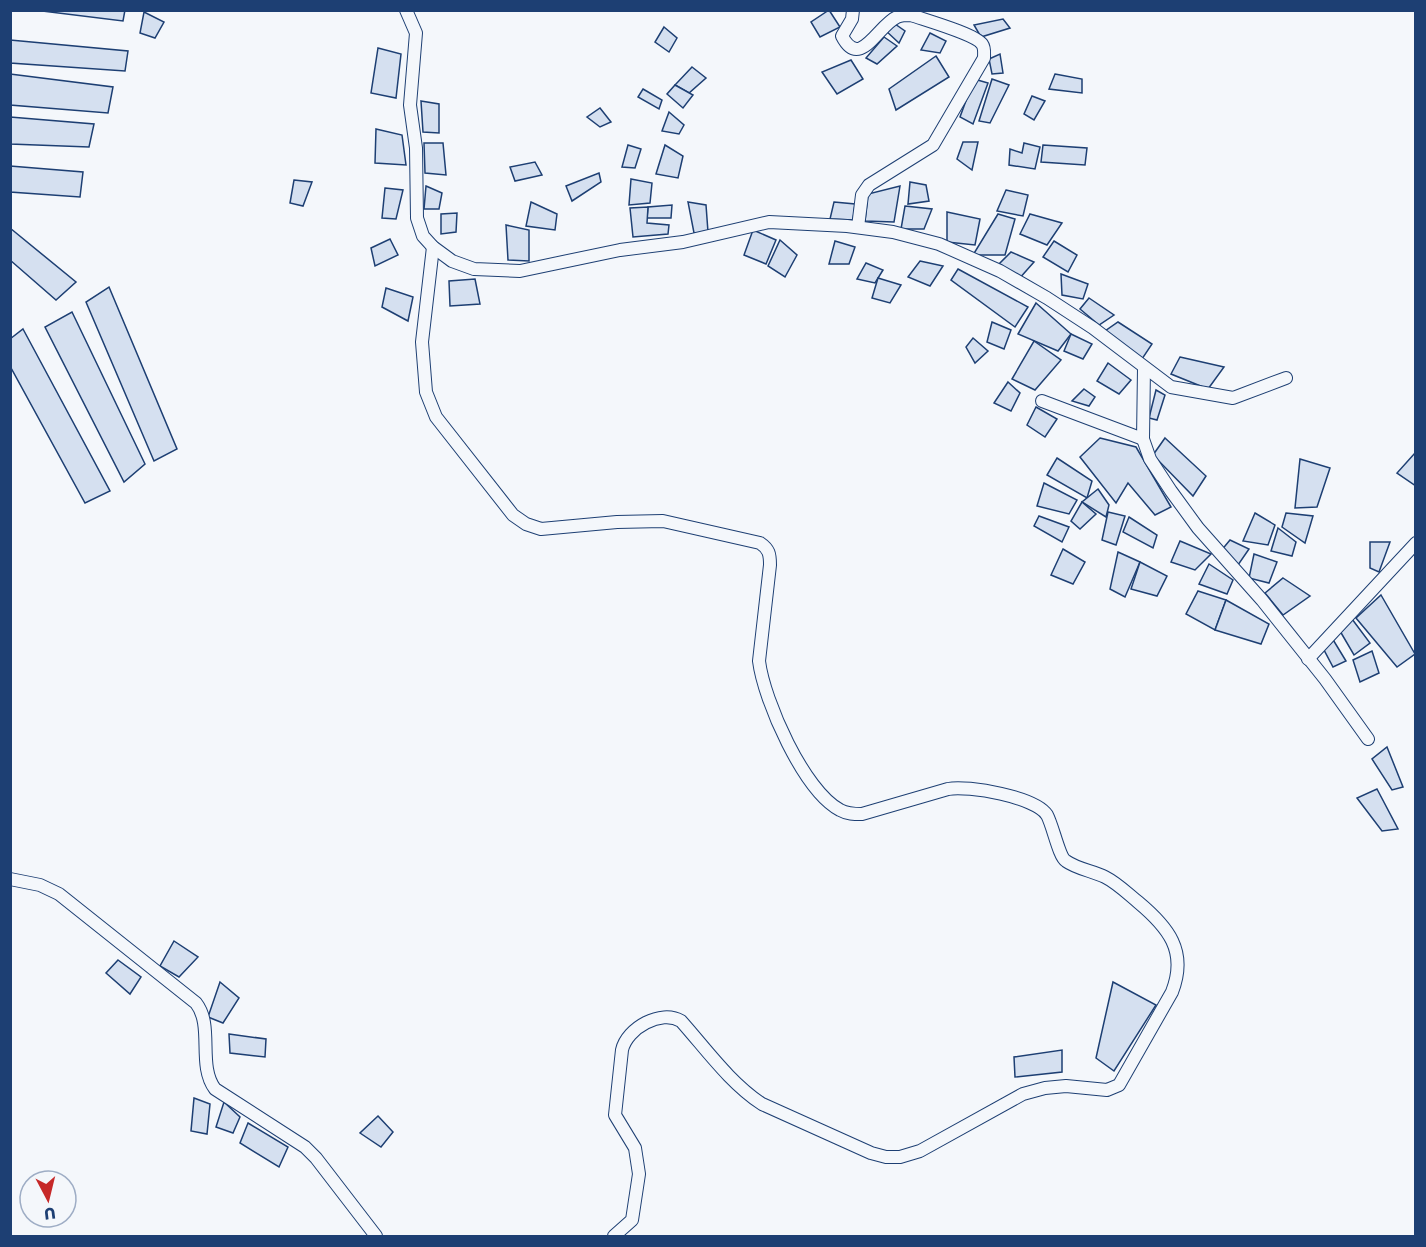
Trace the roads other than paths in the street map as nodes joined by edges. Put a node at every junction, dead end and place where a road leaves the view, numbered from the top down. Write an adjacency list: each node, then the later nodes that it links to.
1 (406, 10): 4 (street)
2 (853, 10): 3 (street)
3 (858, 227): 4 (street); 5 (street)
4 (433, 247): 14 (street)
5 (1144, 368): 6 (street); 8 (street)
6 (1286, 378)
7 (1042, 401): 8 (street)
8 (1143, 439): 10 (street)
9 (1416, 543): 10 (street)
10 (1308, 659): 11 (street)
11 (1368, 738)
12 (10, 879): 13 (street)
13 (376, 1236)
14 (614, 1236)

